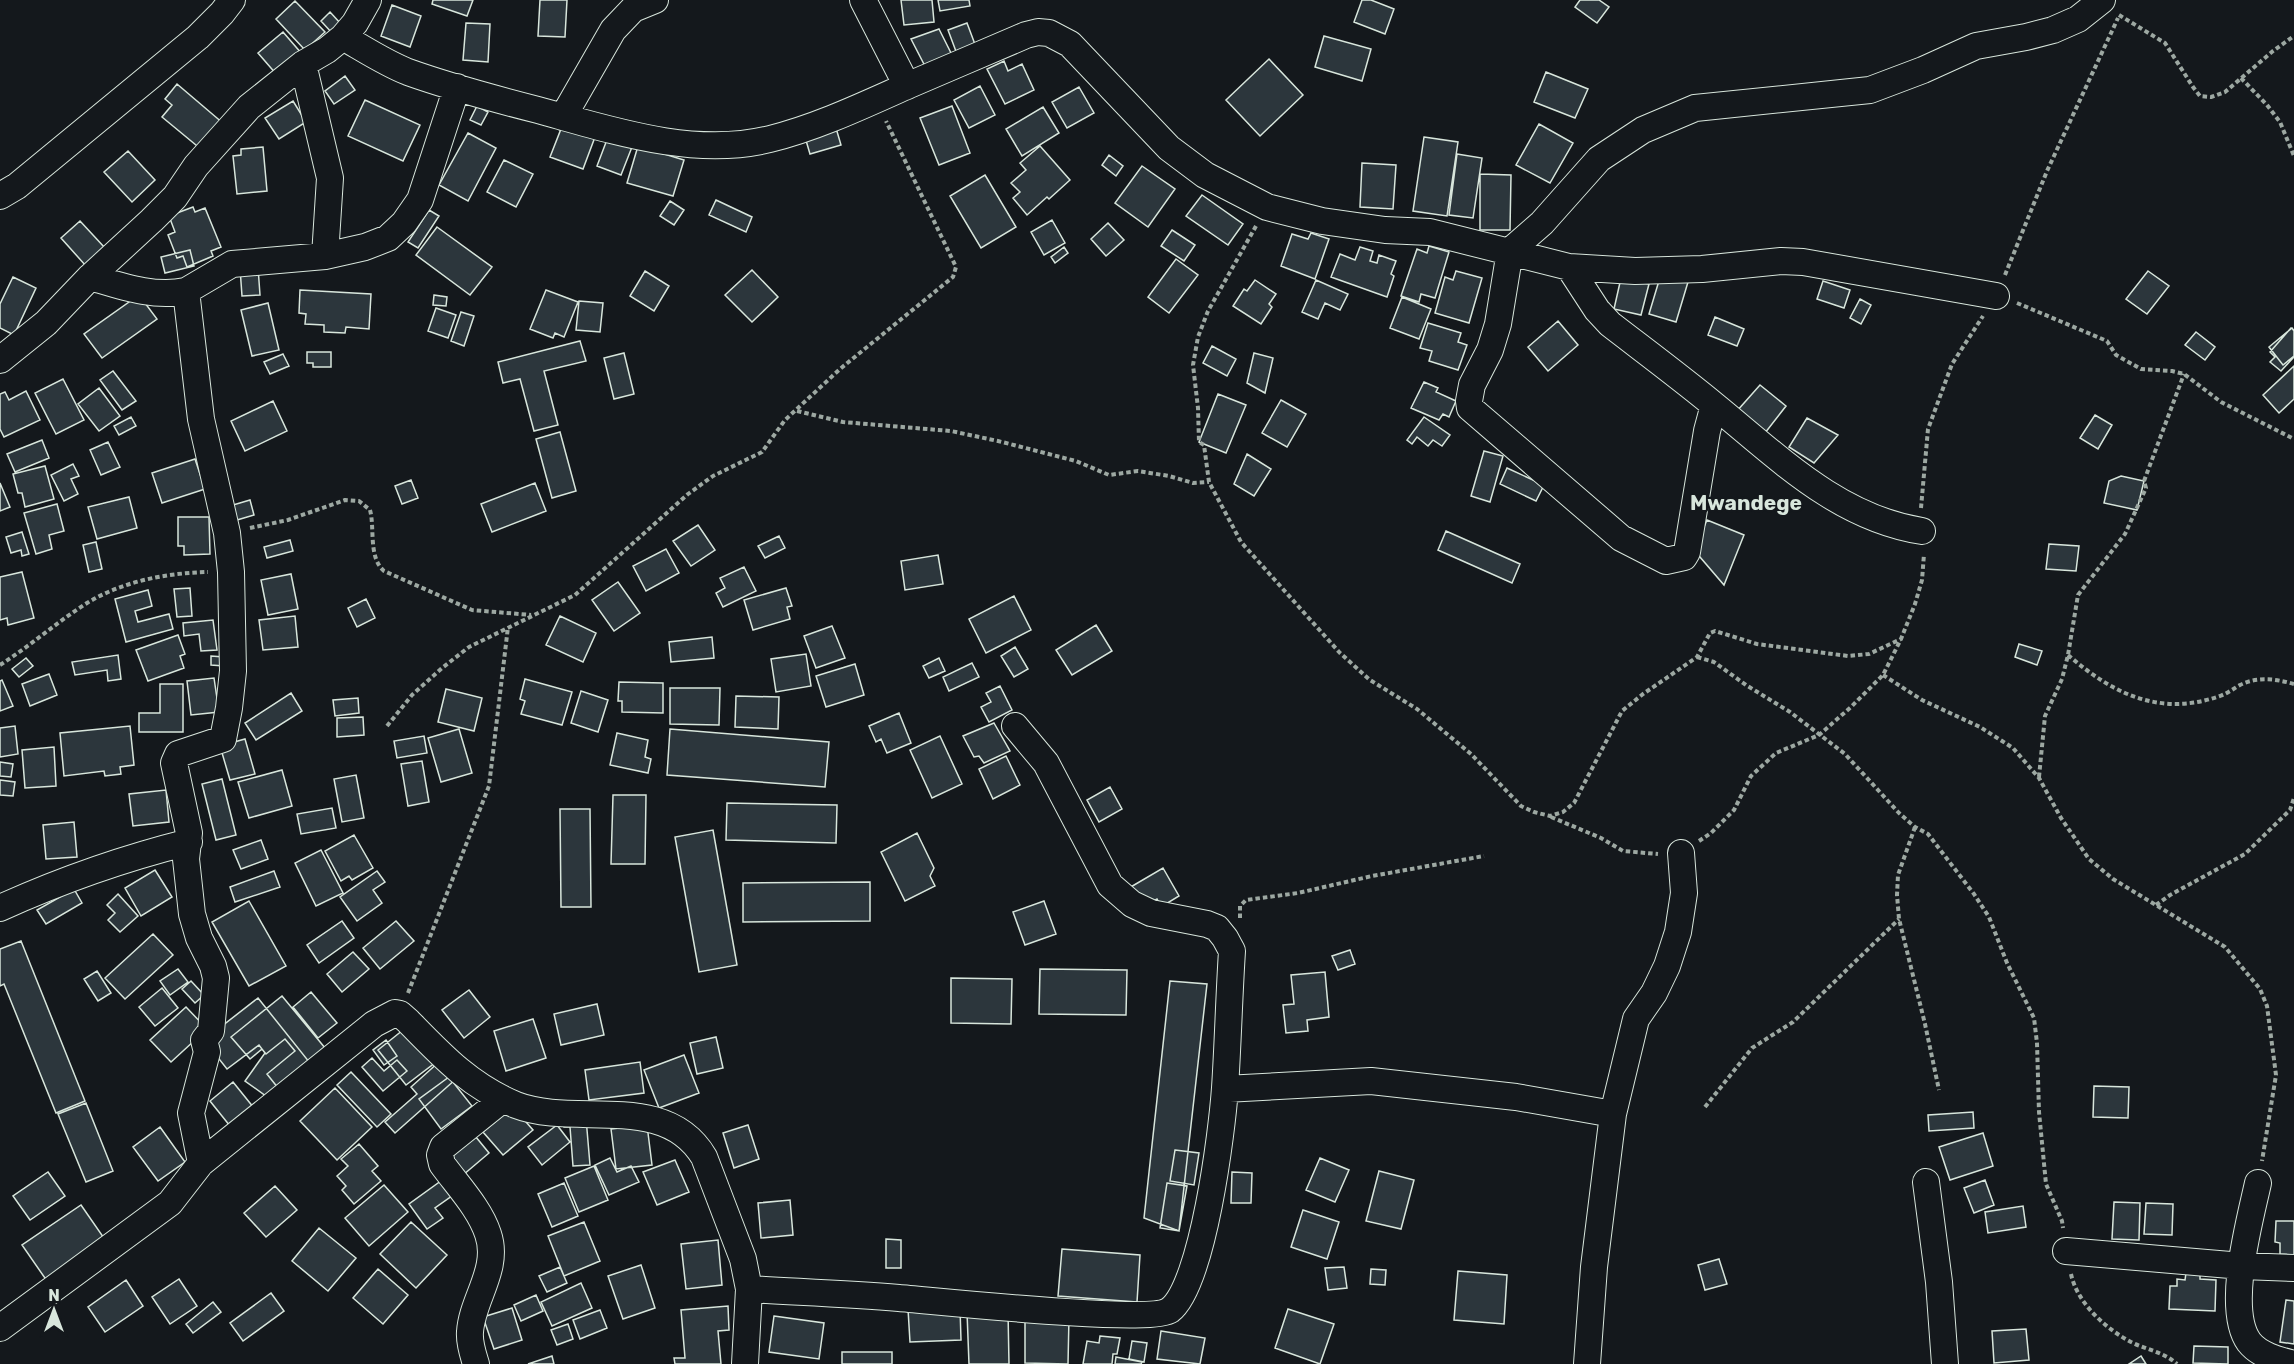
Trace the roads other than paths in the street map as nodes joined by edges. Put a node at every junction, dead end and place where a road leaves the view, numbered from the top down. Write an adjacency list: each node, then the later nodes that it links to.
1 (232, 0): 11 (street)
2 (368, 0): 6 (street)
3 (655, 0): 10 (street)
4 (863, 0): 8 (street)
5 (2101, 2): 12 (street)
6 (344, 37): 7 (street); 9 (street)
7 (303, 64): 13 (street); 15 (street)
8 (907, 86): 10 (street); 12 (street)
9 (457, 87): 10 (street); 13 (street)
10 (563, 117)
11 (0, 196)
12 (1510, 252): 14 (street); 19 (street)
13 (325, 256): 16 (street)
14 (1569, 267): 17 (street); 19 (street)
15 (90, 277): 16 (street); 18 (street)
16 (186, 291): 22 (street)
17 (1996, 296)
18 (0, 360)
19 (1714, 405): 20 (street)
20 (1922, 531)
21 (1015, 726): 25 (street)
22 (189, 842): 24 (street); 28 (street)
23 (1681, 853): 27 (street)
24 (0, 908)
25 (1225, 1089): 27 (street); 34 (street)
26 (503, 1099): 28 (street); 34 (street); 36 (street)
27 (1613, 1114): 38 (street)
28 (201, 1163): 35 (street)
29 (1926, 1182): 39 (street)
30 (2258, 1183): 32 (street)
31 (2066, 1251): 32 (street)
32 (2242, 1266): 33 (street); 40 (street)
33 (2294, 1268)
34 (749, 1289): 37 (street)
35 (0, 1328)
36 (476, 1364)
37 (745, 1364)
38 (1587, 1364)
39 (1945, 1364)
40 (2294, 1364)

